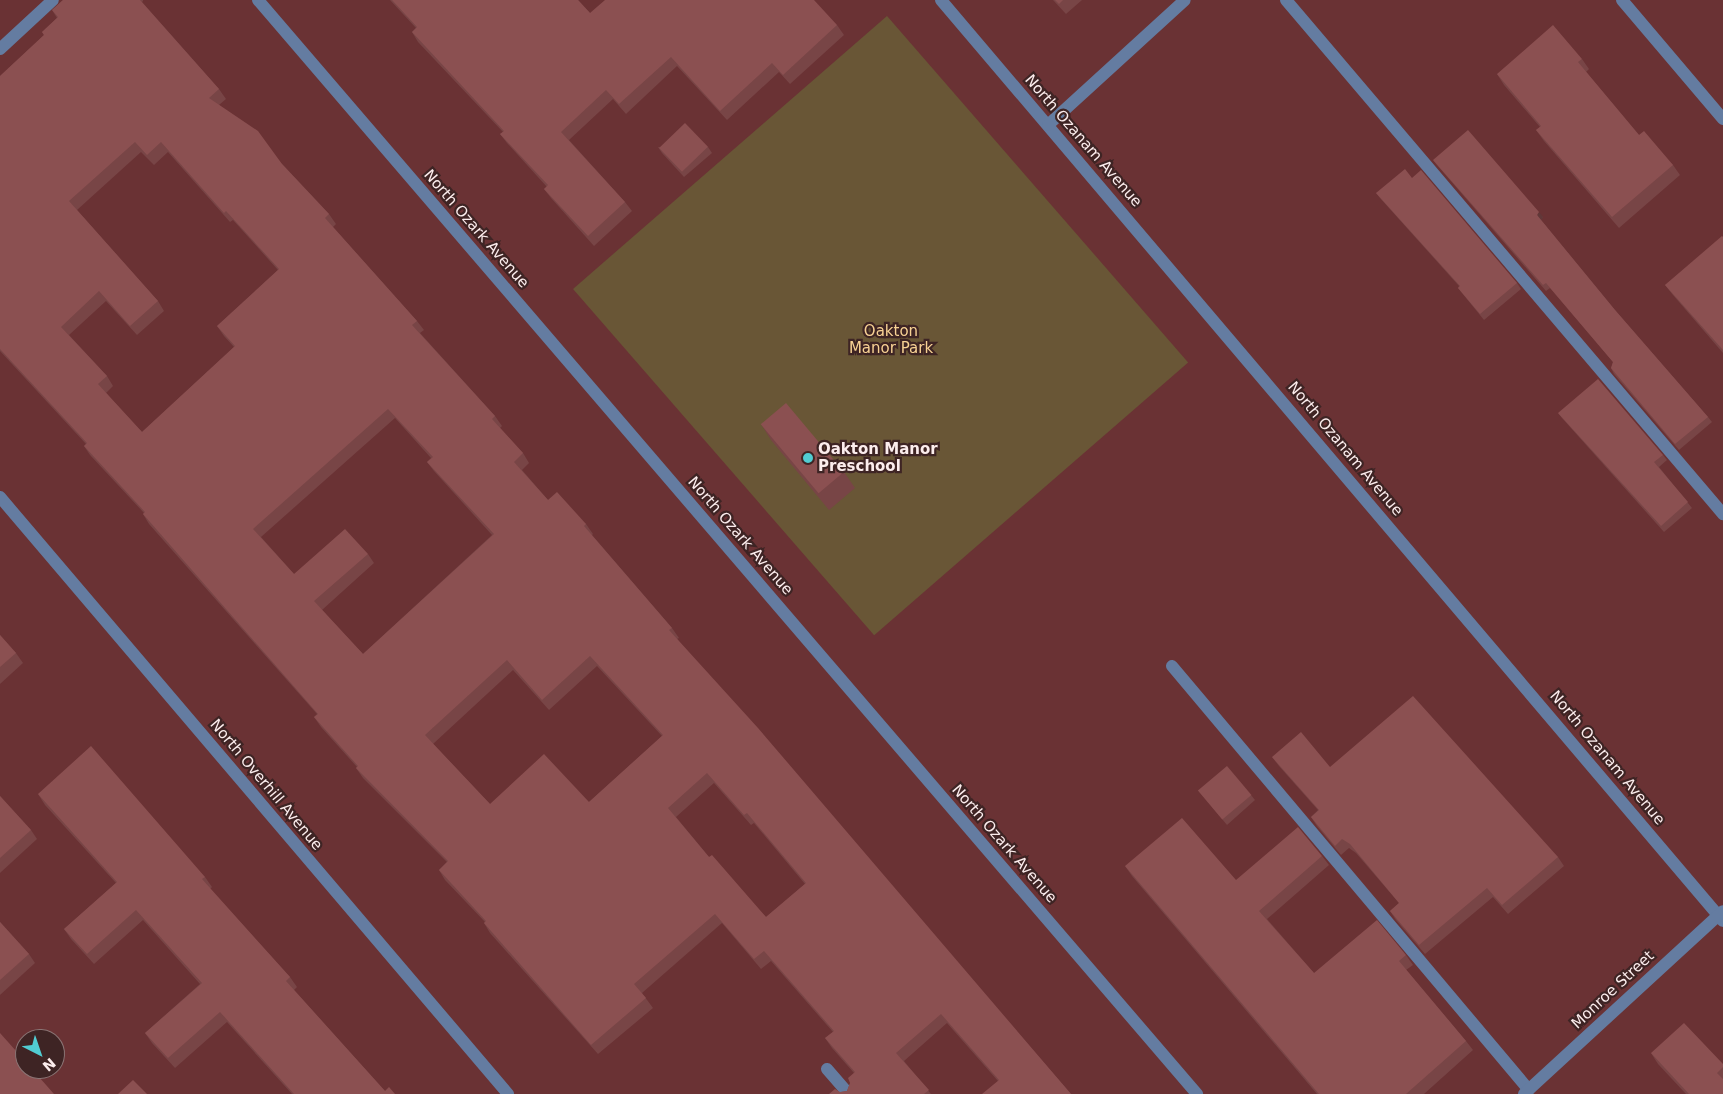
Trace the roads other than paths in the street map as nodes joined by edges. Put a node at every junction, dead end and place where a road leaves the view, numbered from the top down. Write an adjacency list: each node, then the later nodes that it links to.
1 (53, 0): 7 (street)
2 (258, 0): 18 (street, North Ozark Avenue)
3 (941, 0): 9 (street, North Ozanam Avenue)
4 (1185, 0): 9 (street)
5 (1286, 0): 11 (street)
6 (1622, 0): 8 (street)
7 (0, 49)
8 (1723, 119)
9 (1048, 125): 13 (street, North Ozanam Avenue)
10 (0, 497): 16 (street, North Overhill Avenue)
11 (1723, 514)
12 (1172, 666): 15 (street)
13 (1721, 915): 15 (street, Monroe Street)
14 (828, 1069): 17 (street)
15 (1527, 1092)
16 (508, 1094)
17 (849, 1094)
18 (1198, 1094)

